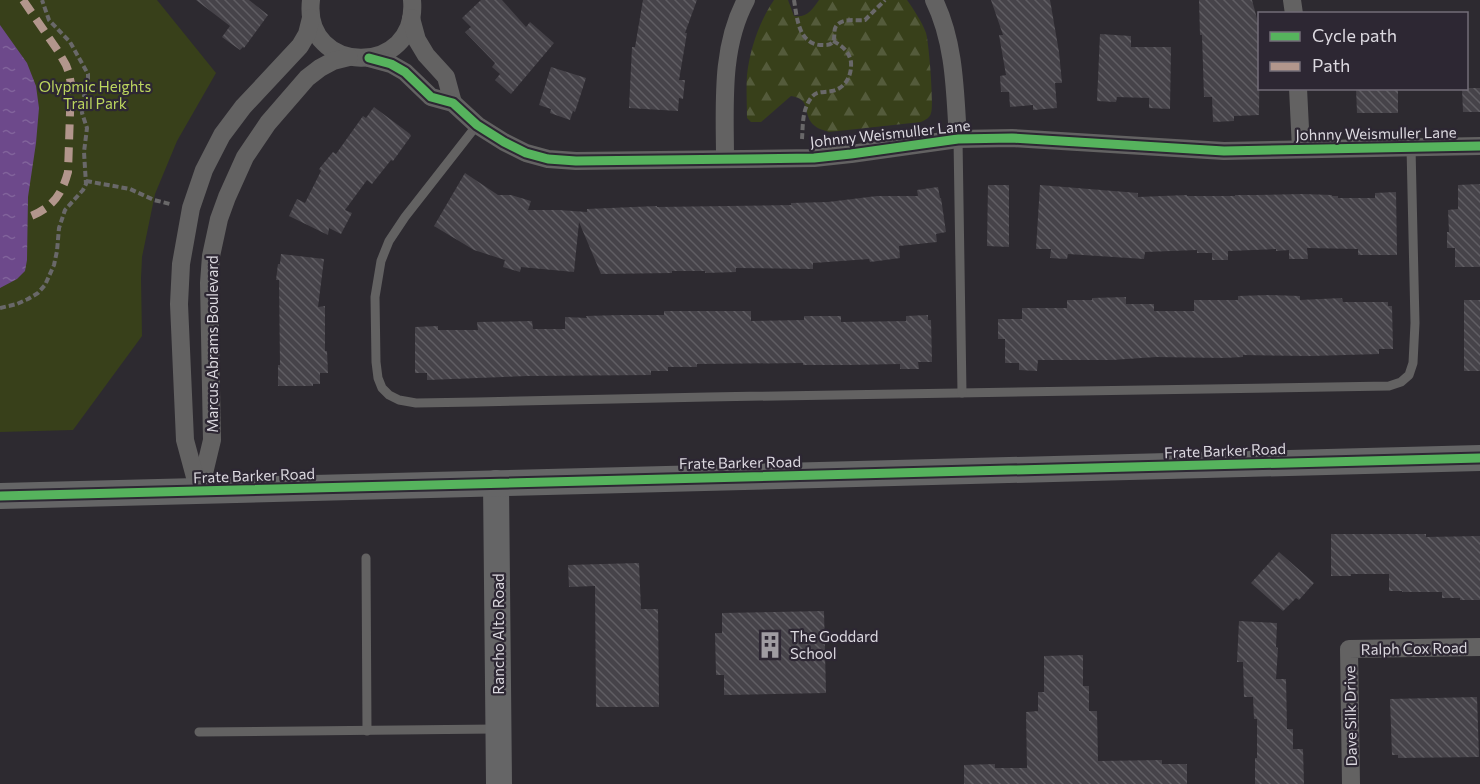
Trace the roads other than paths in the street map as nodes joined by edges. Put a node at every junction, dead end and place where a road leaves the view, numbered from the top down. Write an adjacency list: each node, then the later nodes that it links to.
1 (746, 0): 14 (street)
2 (934, 0): 10 (street)
3 (311, 9): 5 (street); 18 (street, Marcus Abrams Boulevard)
4 (411, 9): 6 (street); 8 (street, Johnny Weismuller Lane)
5 (349, 57): 6 (street); 18 (street, Marcus Abrams Boulevard)
6 (369, 58): 8 (street, Johnny Weismuller Lane)
7 (1298, 90): 13 (street)
8 (453, 103): 9 (street, Johnny Weismuller Lane)
9 (477, 125): 14 (street, Johnny Weismuller Lane); 15 (lane)
10 (958, 139): 13 (street, Johnny Weismuller Lane); 14 (street, Johnny Weismuller Lane); 15 (lane)
11 (1480, 146): 12 (street, Johnny Weismuller Lane)
12 (1411, 147): 13 (street, Johnny Weismuller Lane); 15 (lane)
13 (1301, 149)
14 (725, 159)
15 (962, 393)
16 (1480, 458): 17 (street, Frate Barker Road)
17 (496, 483): 18 (street, Frate Barker Road); 23 (street, Rancho Alto Road)
18 (200, 492): 19 (street, Frate Barker Road)
19 (0, 496)
20 (366, 558): 24 (lane)
21 (1480, 647): 22 (street, Ralph Cox Road)
22 (1349, 649): 27 (street, Dave Silk Drive)
23 (498, 729): 24 (lane); 26 (street, Rancho Alto Road)
24 (367, 731): 25 (lane)
25 (200, 732)
26 (499, 784)
27 (1351, 784)

